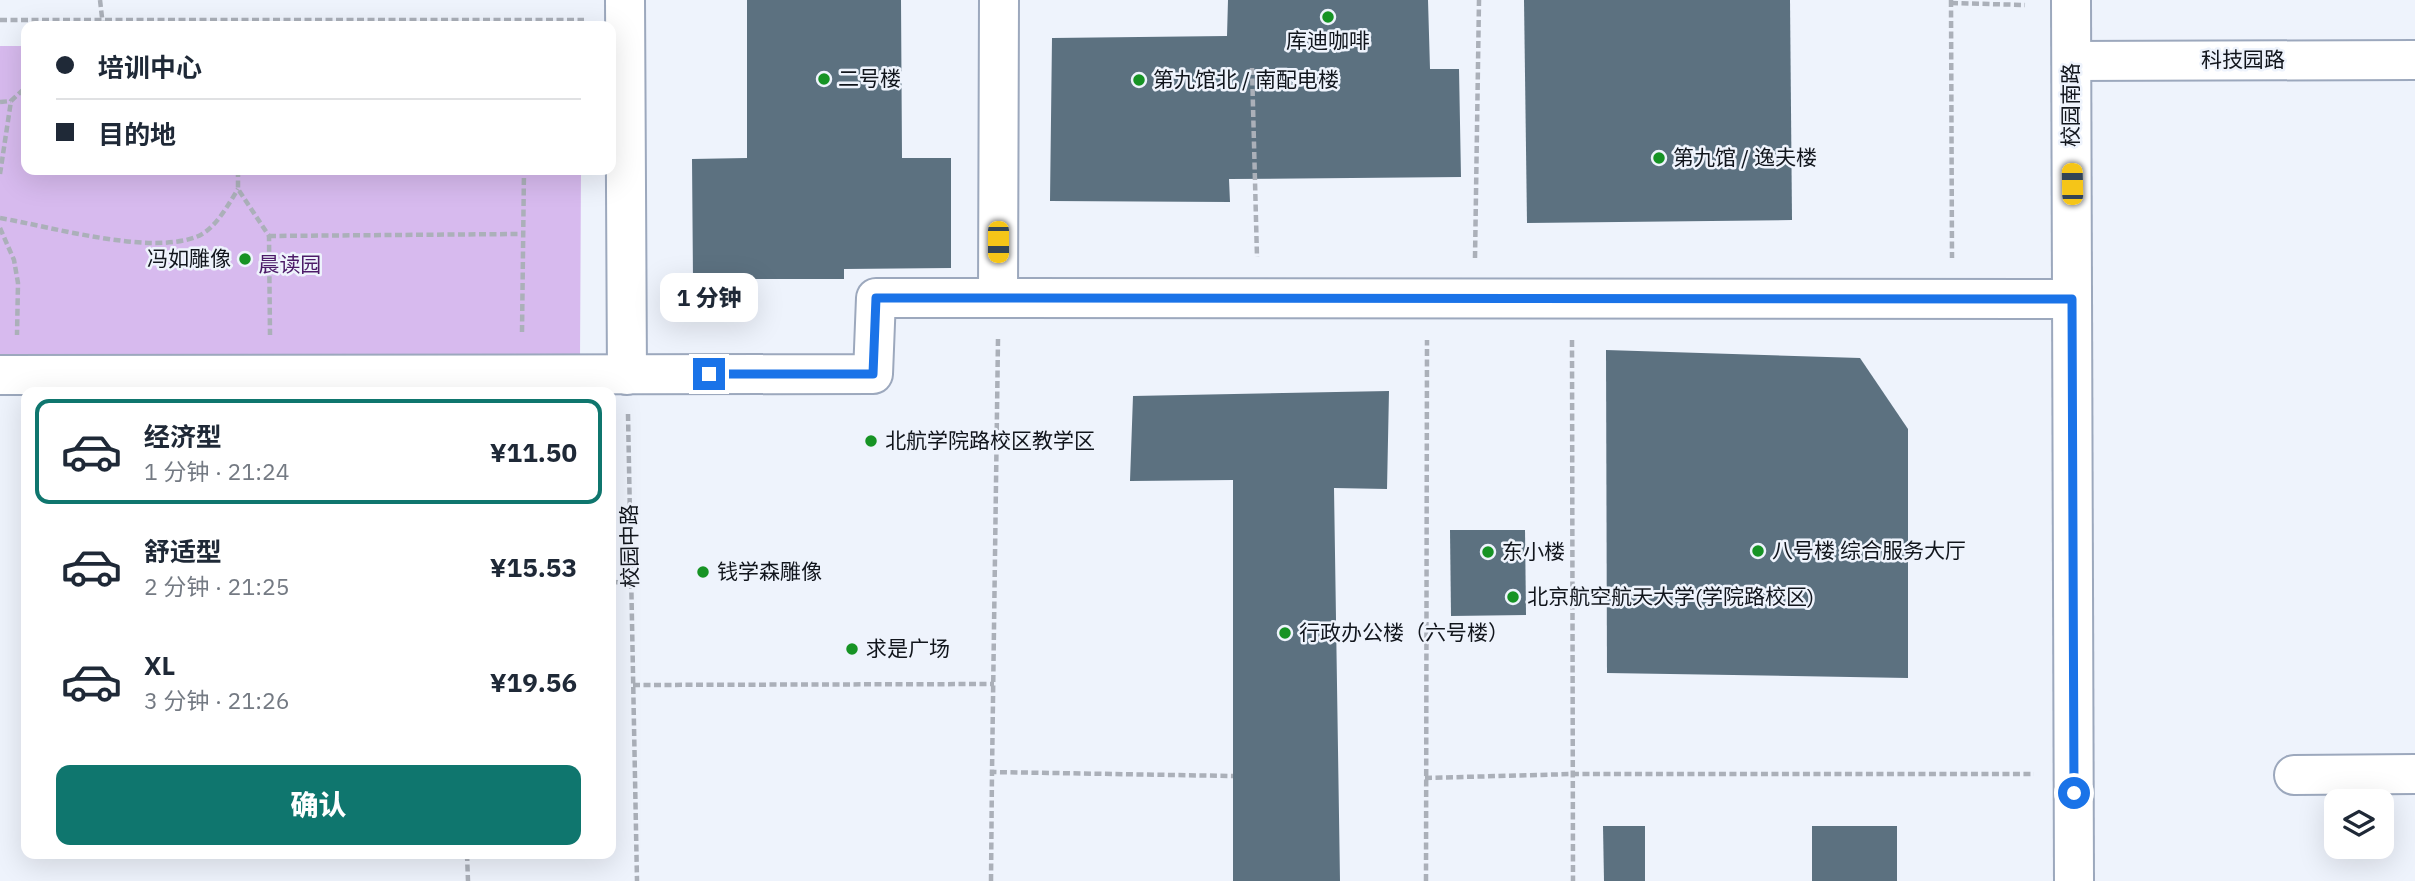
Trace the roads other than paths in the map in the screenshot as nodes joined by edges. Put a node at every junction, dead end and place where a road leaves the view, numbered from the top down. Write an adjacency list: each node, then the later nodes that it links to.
1 (999, 0): 6 (lane)
2 (2071, 0): 5 (lane, 校园南路)
3 (625, 10): 9 (lane)
4 (2415, 60): 5 (lane, 科技园路)
5 (2072, 61): 7 (lane, 校园南路)
6 (998, 296): 7 (lane); 9 (lane)
7 (2072, 299): 12 (lane, 校园南路)
8 (8, 375): 9 (lane)
9 (627, 375)
10 (2415, 774): 11 (lane)
11 (2294, 775)
12 (2074, 881)

